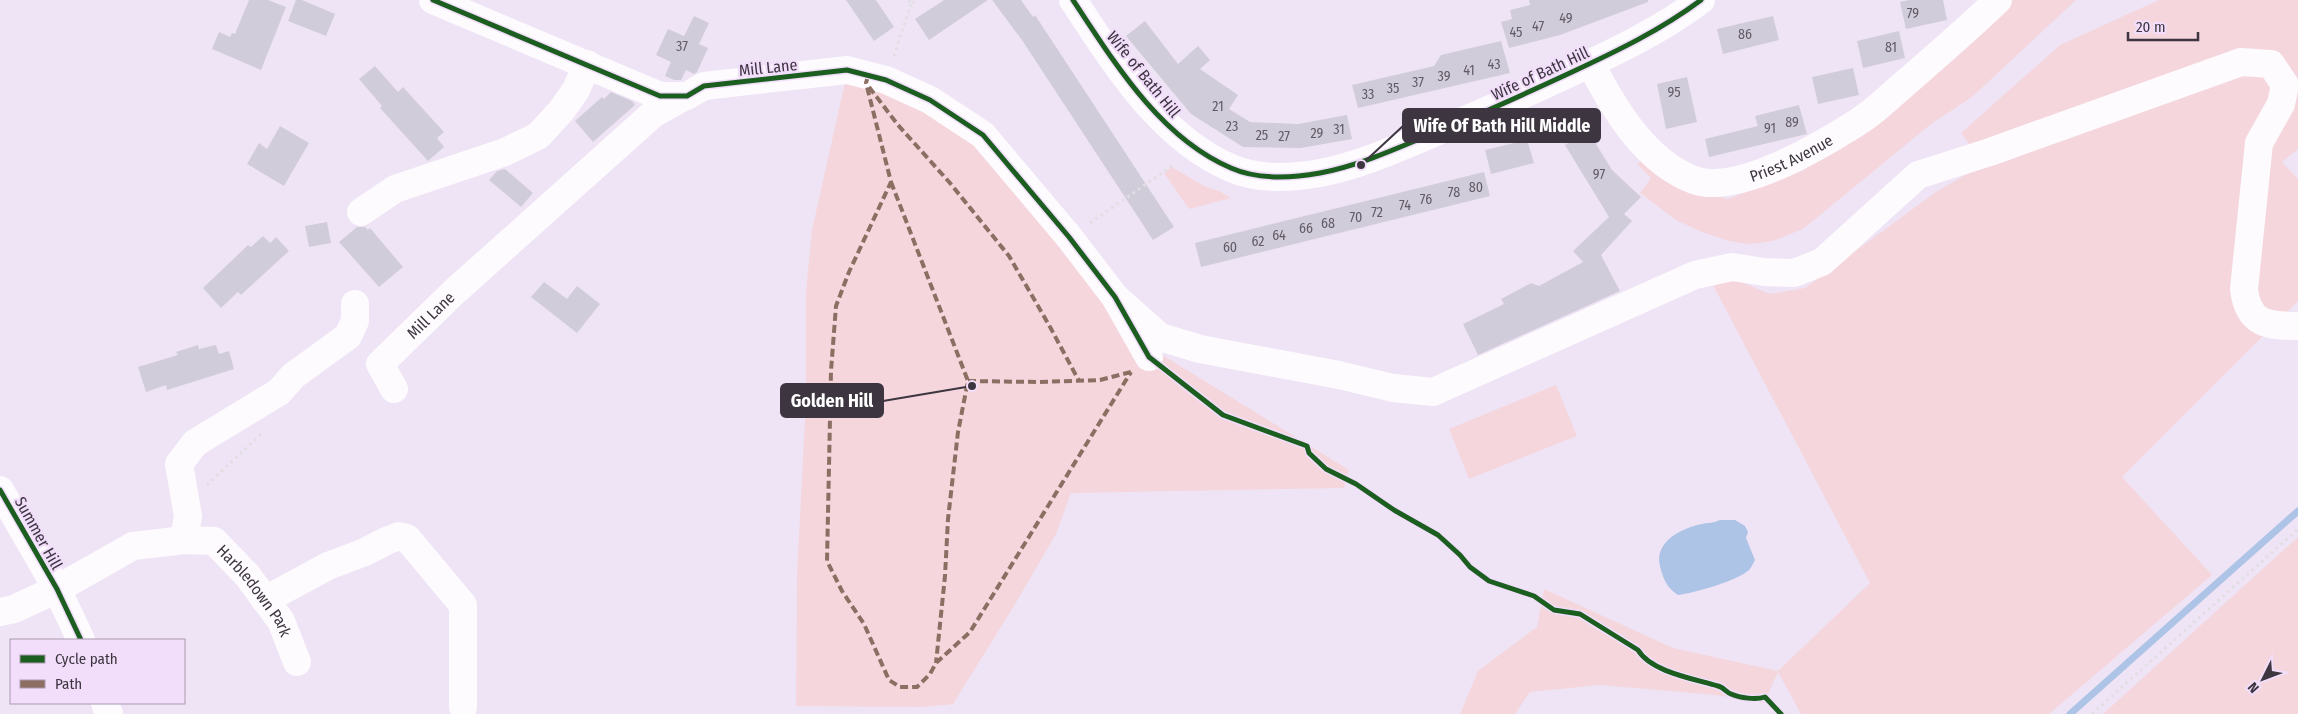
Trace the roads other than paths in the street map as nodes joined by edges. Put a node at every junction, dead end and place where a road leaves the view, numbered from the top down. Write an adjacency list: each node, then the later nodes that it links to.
1 (433, 0): 6 (street, Mill Lane)
2 (1072, 0): 5 (street, Wife of Bath Hill)
3 (1701, 0): 5 (street, Wife of Bath Hill)
4 (1998, 0): 5 (street, Priest Avenue)
5 (1590, 63)
6 (587, 64): 7 (street, Mill Lane); 8 (street)
7 (687, 96): 9 (street, Mill Lane); 13 (street, Mill Lane)
8 (361, 212)
9 (1115, 297): 11 (street); 12 (street, Mill Lane)
10 (355, 304): 15 (street)
11 (2298, 326)
12 (1149, 357)
13 (394, 390)
14 (0, 490): 16 (street, Summer Hill)
15 (184, 540): 16 (street, Harbledown Park); 17 (street, Harbledown Park)
16 (57, 589): 18 (street, Harbledown Park); 19 (street, Summer Hill)
17 (265, 600): 20 (street, Harbledown Park); 21 (street)
18 (0, 612)
19 (82, 639)
20 (297, 662)
21 (462, 706)

